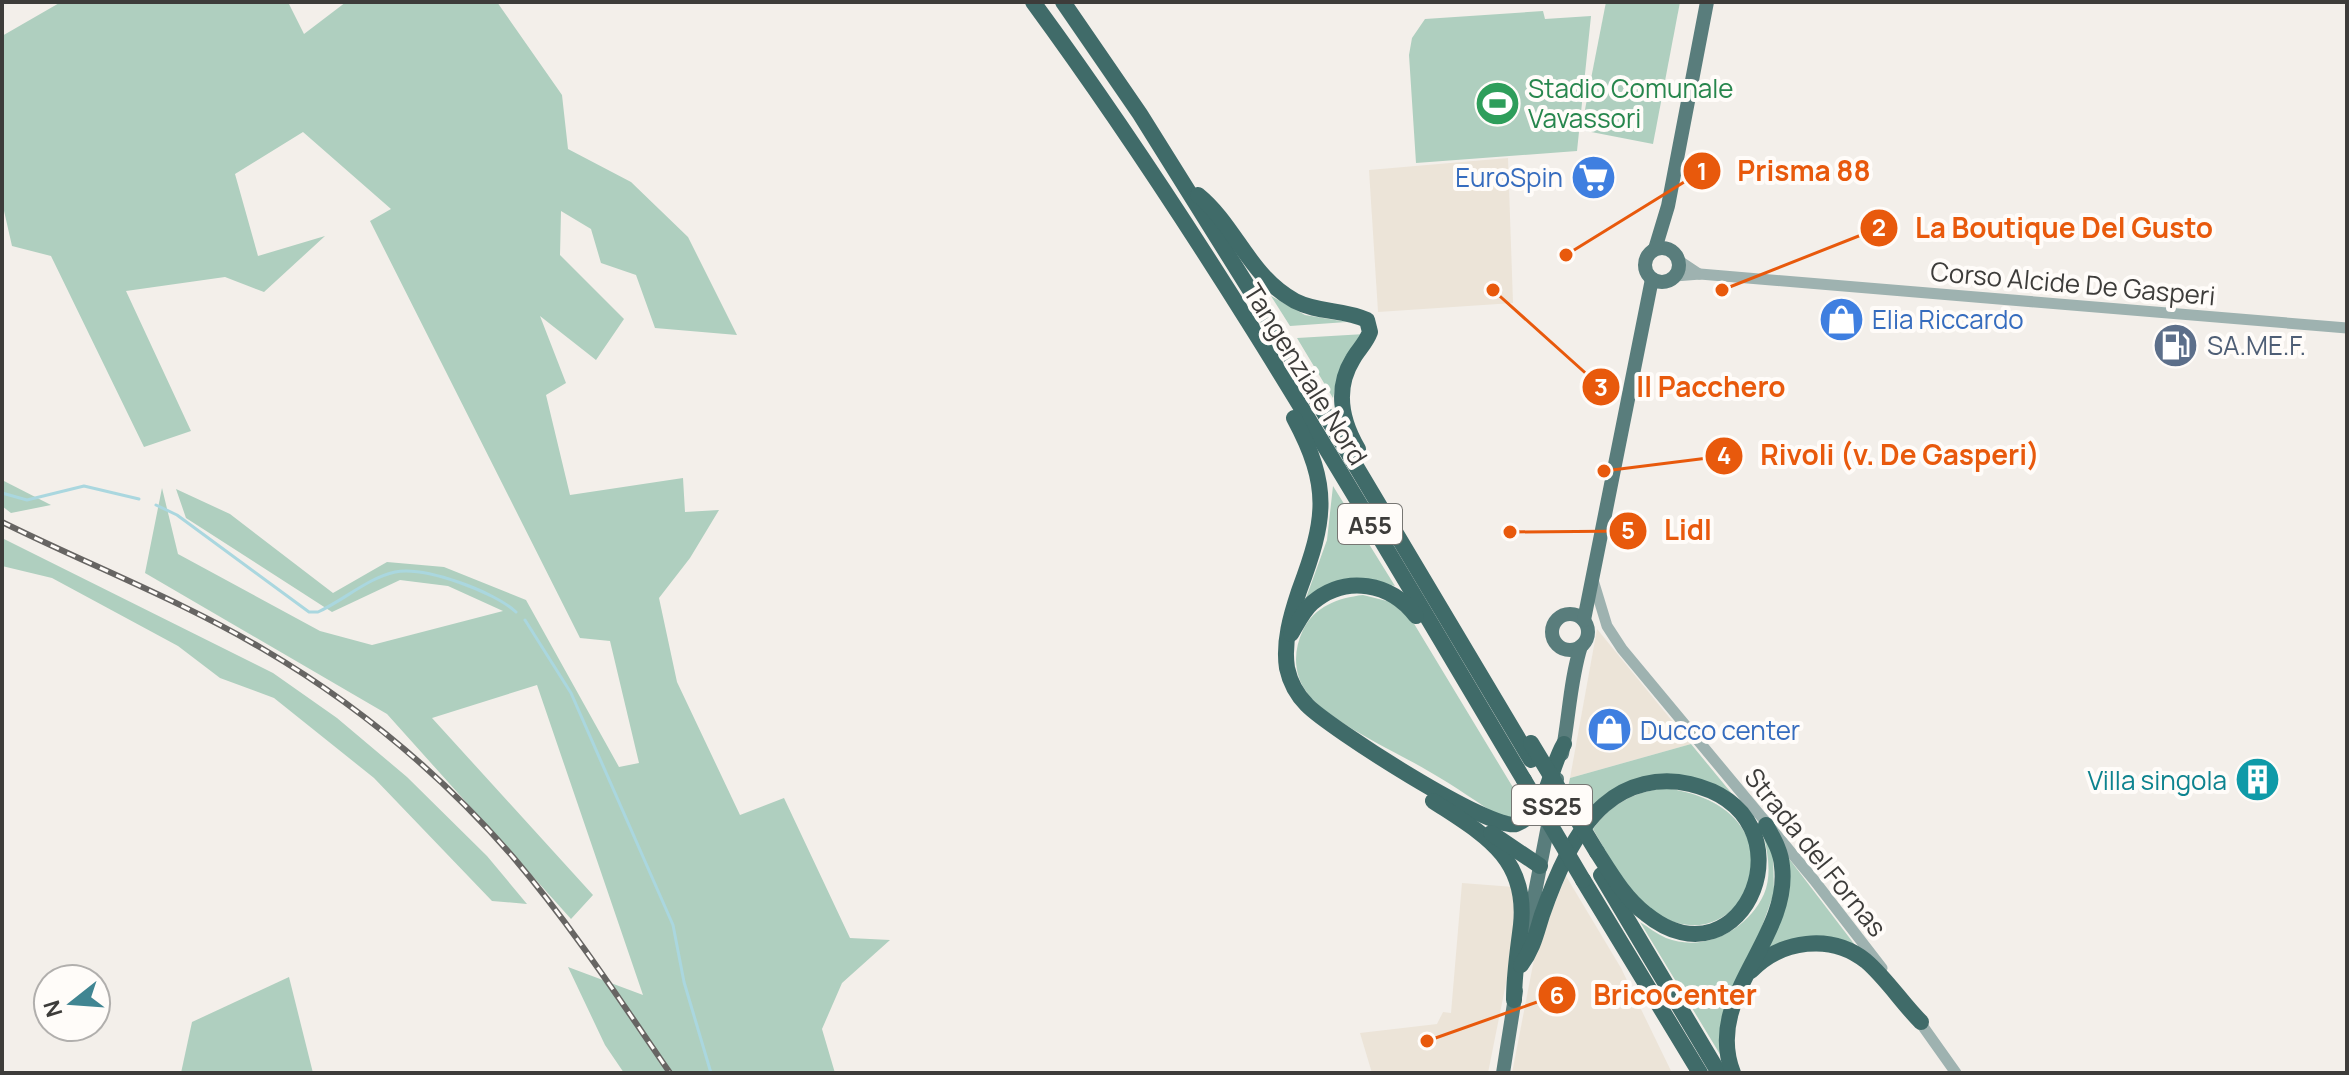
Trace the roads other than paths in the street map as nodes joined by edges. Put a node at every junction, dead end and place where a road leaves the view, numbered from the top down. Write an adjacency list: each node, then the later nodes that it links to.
1 (1033, 2): 9 (highway, Tangenziale Nord / A55)
2 (1063, 2): 4 (highway, Tangenziale Nord / A55)
3 (1707, 2): 5 (main road, SS25)
4 (1186, 186): 10 (highway, Tangenziale Nord / A55); 10 (highway)
5 (1667, 253): 6 (street, Corso Alcide De Gasperi); 7 (main road, SS25); 7 (main road, SS25)
6 (1700, 274): 7 (street, Corso Alcide De Gasperi); 8 (street, Corso Alcide De Gasperi)
7 (1664, 279): 11 (main road, SS25)
8 (2347, 328)
9 (1265, 352): 13 (highway); 17 (highway, Tangenziale Nord / A55)
10 (1417, 564): 22 (highway, Tangenziale Nord / A55)
11 (1593, 580): 12 (main road, SS25); 21 (street, Strada del Fornas)
12 (1577, 616): 14 (main road, SS25); 15 (main road, SS25)
13 (1289, 639): 17 (highway); 19 (highway)
14 (1581, 646): 15 (main road); 16 (main road, SS25)
15 (1564, 649): 16 (main road, SS25)
16 (1575, 665): 18 (main road, SS25)
17 (1477, 701): 29 (highway, Tangenziale Nord / A55, bridge)
18 (1564, 744): 20 (highway); 23 (main road, SS25)
19 (1370, 749): 20 (highway); 26 (highway)
20 (1435, 791): 23 (highway)
21 (1766, 825): 25 (highway); 27 (street, Strada del Fornas)
22 (1595, 857): 24 (highway); 32 (highway)
23 (1540, 866): 24 (main road, SS25)
24 (1521, 965): 26 (main road, SS25)
25 (1745, 978): 27 (highway); 33 (highway)
26 (1514, 1000): 28 (main road, SS25)
27 (1921, 1022): 34 (street, Strada del Fornas)
28 (1503, 1057): 30 (main road, SS25); 31 (main road, SS25)
29 (1697, 1069)
30 (1494, 1073)
31 (1503, 1073)
32 (1719, 1073)
33 (1733, 1073)
34 (1956, 1073)

